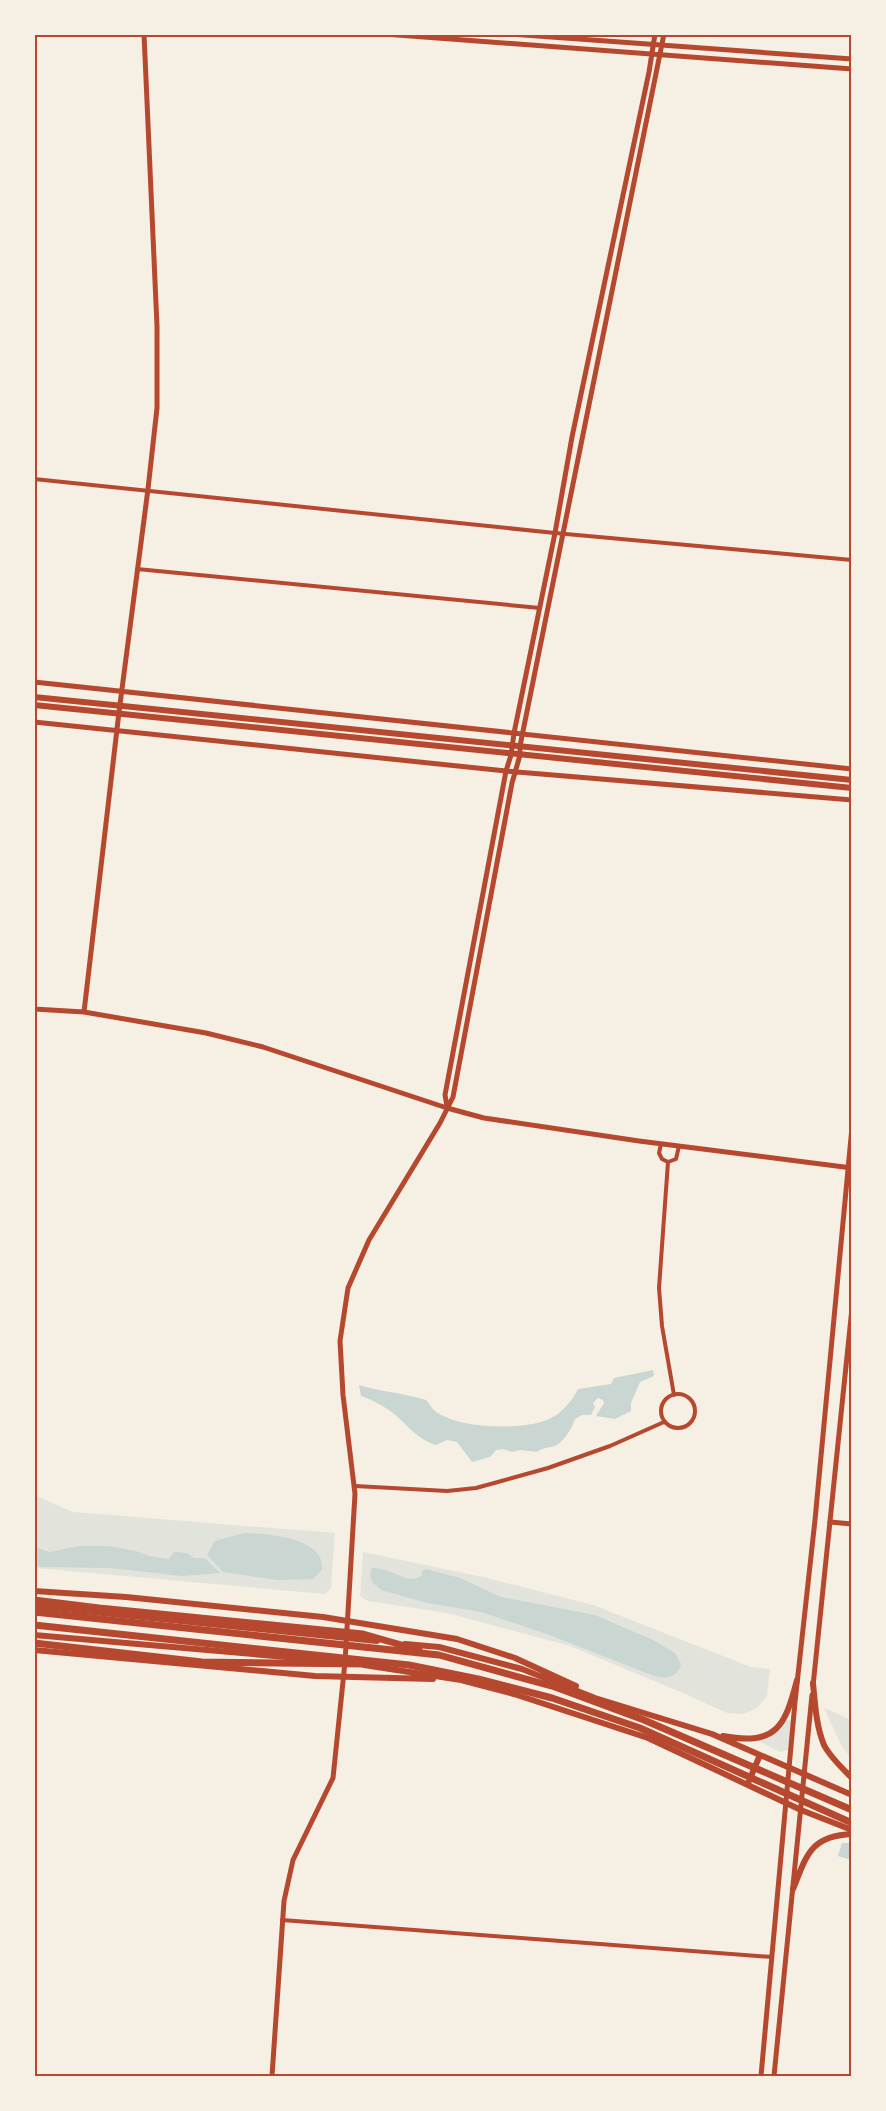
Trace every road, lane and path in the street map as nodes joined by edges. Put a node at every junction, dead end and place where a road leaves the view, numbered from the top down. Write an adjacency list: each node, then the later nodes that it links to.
1 (144, 34): 13 (street)
2 (384, 34): 8 (street)
3 (510, 34): 6 (street)
4 (655, 34): 6 (street)
5 (664, 34): 7 (street)
6 (654, 44): 7 (street); 8 (street)
7 (662, 45): 9 (street); 10 (street)
8 (652, 53): 9 (street); 14 (street)
9 (660, 54): 11 (street); 15 (street)
10 (852, 59)
11 (852, 69)
12 (34, 478): 13 (street)
13 (148, 489): 14 (street); 17 (street)
14 (555, 533): 15 (street); 18 (street)
15 (564, 534): 16 (street); 27 (street)
16 (852, 560)
17 (137, 569): 18 (street); 20 (street)
18 (540, 608): 26 (street)
19 (34, 682): 20 (street)
20 (122, 690): 23 (street); 26 (street)
21 (34, 697): 23 (main road)
22 (34, 705): 23 (main road)
23 (119, 709): 25 (street); 28 (main road); 30 (main road)
24 (34, 722): 25 (street)
25 (117, 730): 33 (street); 39 (street)
26 (514, 732): 27 (street); 28 (street)
27 (522, 733): 29 (street); 32 (street)
28 (511, 746): 29 (main road); 30 (street)
29 (520, 747): 31 (street); 35 (main road)
30 (511, 754): 31 (main road); 33 (street)
31 (520, 755): 34 (street); 36 (main road)
32 (852, 769)
33 (506, 771): 34 (street); 40 (street)
34 (514, 772): 37 (street); 40 (street)
35 (852, 780)
36 (852, 788)
37 (852, 800)
38 (34, 1009): 39 (street)
39 (84, 1012): 40 (street)
40 (447, 1108): 42 (street); 49 (street)
41 (852, 1127): 45 (street)
42 (661, 1144): 43 (street); 44 (street)
43 (679, 1146): 44 (street); 45 (street)
44 (668, 1162): 47 (street)
45 (849, 1168): 67 (street)
46 (852, 1308): 50 (street)
47 (674, 1395): 48 (street); 48 (street)
48 (664, 1422): 49 (street)
49 (355, 1486): 56 (street)
50 (830, 1522): 51 (street); 68 (street)
51 (852, 1524)
52 (34, 1591): 56 (main road)
53 (34, 1600): 62 (highway)
54 (34, 1606): 59 (main road)
55 (34, 1612): 62 (highway)
56 (347, 1622): 59 (street); 69 (main road)
57 (34, 1625): 64 (highway)
58 (34, 1635): 63 (main road)
59 (346, 1637): 63 (street); 69 (main road)
60 (34, 1643): 64 (highway)
61 (34, 1650): 65 (main road)
62 (439, 1655): 79 (highway)
63 (345, 1662): 65 (street); 66 (main road)
64 (409, 1665): 80 (highway)
65 (343, 1677): 66 (main road); 83 (street)
66 (461, 1680): 75 (main road)
67 (797, 1680): 70 (main road); 72 (street)
68 (813, 1683): 73 (street); 74 (main road)
69 (623, 1706): 70 (main road)
70 (712, 1734): 71 (main road)
71 (760, 1755): 72 (main road); 75 (main road)
72 (789, 1768): 73 (main road); 77 (street)
73 (804, 1774): 76 (main road); 78 (street)
74 (852, 1778)
75 (748, 1785): 77 (main road)
76 (852, 1795)
77 (786, 1803): 78 (main road); 84 (street)
78 (801, 1810): 81 (main road); 82 (street)
79 (852, 1810)
80 (852, 1822)
81 (851, 1832): 82 (main road)
82 (793, 1889): 87 (street)
83 (282, 1920): 84 (street); 85 (street)
84 (772, 1957): 86 (street)
85 (272, 2076)
86 (761, 2076)
87 (774, 2076)

